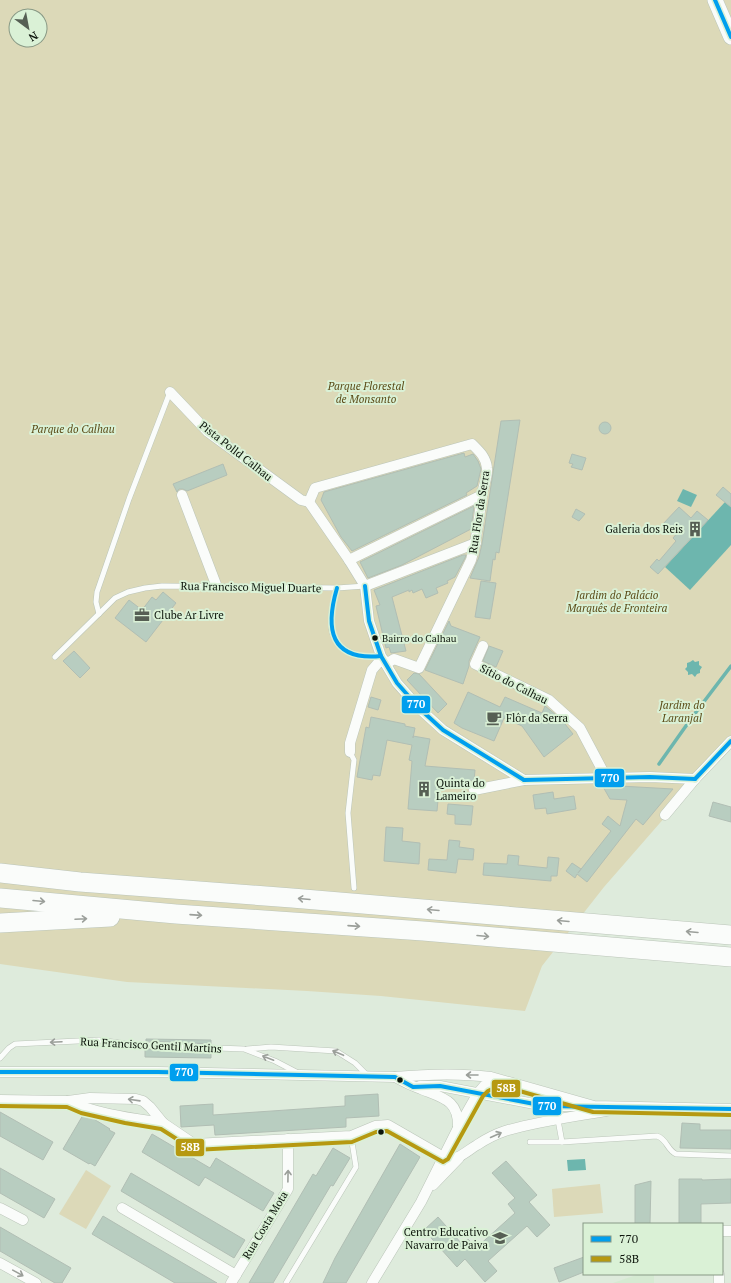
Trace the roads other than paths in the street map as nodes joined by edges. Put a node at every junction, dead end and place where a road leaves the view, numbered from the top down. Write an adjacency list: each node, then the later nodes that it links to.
1 (715, 0): 2 (street)
2 (731, 37)
3 (170, 392): 6 (street, Pista Polld Calhau); 12 (lane)
4 (482, 494): 6 (street, Rua Flor da Serra); 7 (street, Rua Flor da Serra); 8 (street)
5 (182, 495): 10 (street)
6 (309, 502): 8 (street)
7 (476, 542): 9 (street, Rua Francisco Miguel Duarte); 15 (street, Rua Flor da Serra)
8 (349, 560): 9 (street)
9 (364, 586): 11 (lane, Rua Francisco Miguel Duarte); 15 (street)
10 (218, 587): 11 (lane, Rua Francisco Miguel Duarte); 12 (lane, Rua Francisco Miguel Duarte)
11 (337, 588): 15 (lane)
12 (99, 614): 14 (lane, Rua Francisco Miguel Duarte)
13 (483, 646): 18 (street, Sítio do Calhau)
14 (55, 657)
15 (384, 660): 17 (street); 20 (street)
16 (731, 741): 19 (street)
17 (350, 752): 24 (lane)
18 (606, 777): 19 (street); 20 (street)
19 (695, 779): 22 (street)
20 (524, 780): 21 (street)
21 (474, 790)
22 (665, 815)
23 (0, 873): 28 (highway, one-way to 23)
24 (354, 888)
25 (0, 898): 26 (highway, one-way to 26)
26 (176, 914): 27 (highway, one-way to 26); 29 (highway, one-way to 29)
27 (0, 923)
28 (731, 935)
29 (731, 957)
30 (244, 1049): 31 (lane, Rua Francisco Gentil Martins, one-way to 31); 33 (lane, Rua Francisco Gentil Martins, one-way to 30); 34 (lane, one-way to 30)
31 (0, 1058)
32 (0, 1072): 33 (street, Rua Francisco Gentil Martins)
33 (303, 1075): 34 (street, Rua Francisco Gentil Martins)
34 (368, 1076): 35 (street, Rua Francisco Gentil Martins)
35 (395, 1077): 36 (street, one-way to 35); 37 (street, Rua Francisco Gentil Martins)
36 (510, 1082): 38 (street); 41 (street)
37 (413, 1086): 38 (street, Rua Francisco Gentil Martins); 46 (street, Rua Francisco Gentil Martins)
38 (478, 1093): 41 (street, Rua Francisco Gentil Martins); 46 (street)
39 (0, 1100): 40 (street)
40 (68, 1101): 45 (street); 45 (street, one-way to 40)
41 (594, 1106): 42 (street)
42 (623, 1108): 43 (street); 44 (street)
43 (731, 1109)
44 (558, 1120): 50 (lane); 51 (street, one-way to 44)
45 (163, 1123): 48 (street)
46 (458, 1128): 52 (street)
47 (351, 1136): 48 (street); 52 (street); 61 (lane)
48 (288, 1139): 59 (street, Rua Costa Mota, one-way to 48)
49 (530, 1142): 50 (lane)
50 (562, 1142): 53 (lane)
51 (462, 1155): 52 (street); 54 (street)
52 (443, 1156): 54 (street)
53 (731, 1156)
54 (421, 1202): 62 (street)
55 (0, 1208): 57 (street)
56 (122, 1208): 59 (street)
57 (23, 1220)
58 (0, 1263): 60 (street, one-way to 60)
59 (233, 1279)
60 (36, 1283)
61 (286, 1283)
62 (372, 1283)

